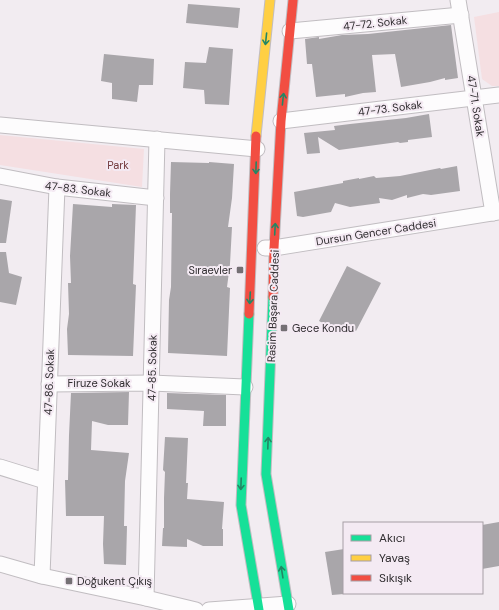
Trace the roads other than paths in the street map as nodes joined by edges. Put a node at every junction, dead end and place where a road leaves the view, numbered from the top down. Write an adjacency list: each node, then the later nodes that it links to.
1 (270, 0): 11 (street, Rasim Başara Caddesi, one-way to 11)
2 (292, 0): 5 (street, Rasim Başara Caddesi)
3 (458, 0): 4 (street, 47-71. Sokak)
4 (461, 15): 5 (street, 47-72. Sokak); 7 (street, 47-71. Sokak)
5 (290, 31): 8 (street, Rasim Başara Caddesi, one-way to 5)
6 (499, 95): 7 (street, 47-73. Sokak)
7 (475, 98): 8 (street, 47-73. Sokak); 15 (street, 47-71. Sokak)
8 (281, 121): 16 (street, Rasim Başara Caddesi, one-way to 8)
9 (0, 125): 10 (street)
10 (157, 139): 11 (street); 14 (street, 47-85. Sokak)
11 (257, 149): 17 (street, Rasim Başara Caddesi, one-way to 17)
12 (0, 176): 13 (street, 47-83. Sokak)
13 (57, 187): 14 (street, 47-83. Sokak); 18 (street, 47-86. Sokak)
14 (156, 198): 19 (street, 47-85. Sokak)
15 (496, 213): 16 (street, Dursun Gencer Caddesi)
16 (274, 248): 17 (street, Dursun Gencer Caddesi); 26 (street, Rasim Başara Caddesi, one-way to 16)
17 (253, 249): 20 (street, Rasim Başara Caddesi, one-way to 20)
18 (49, 384): 19 (street, Firuze Sokak); 22 (street, 47-86. Sokak)
19 (151, 384): 20 (street, Firuze Sokak); 25 (street, 47-85. Sokak)
20 (245, 387): 27 (street, Rasim Başara Caddesi, one-way to 27)
21 (0, 467): 22 (street)
22 (46, 481): 24 (street, 47-86. Sokak)
23 (0, 564): 24 (street)
24 (42, 576): 25 (street)
25 (146, 598): 28 (street)
26 (289, 607): 27 (street)
27 (258, 608): 29 (street)
28 (196, 610)
29 (209, 610)

